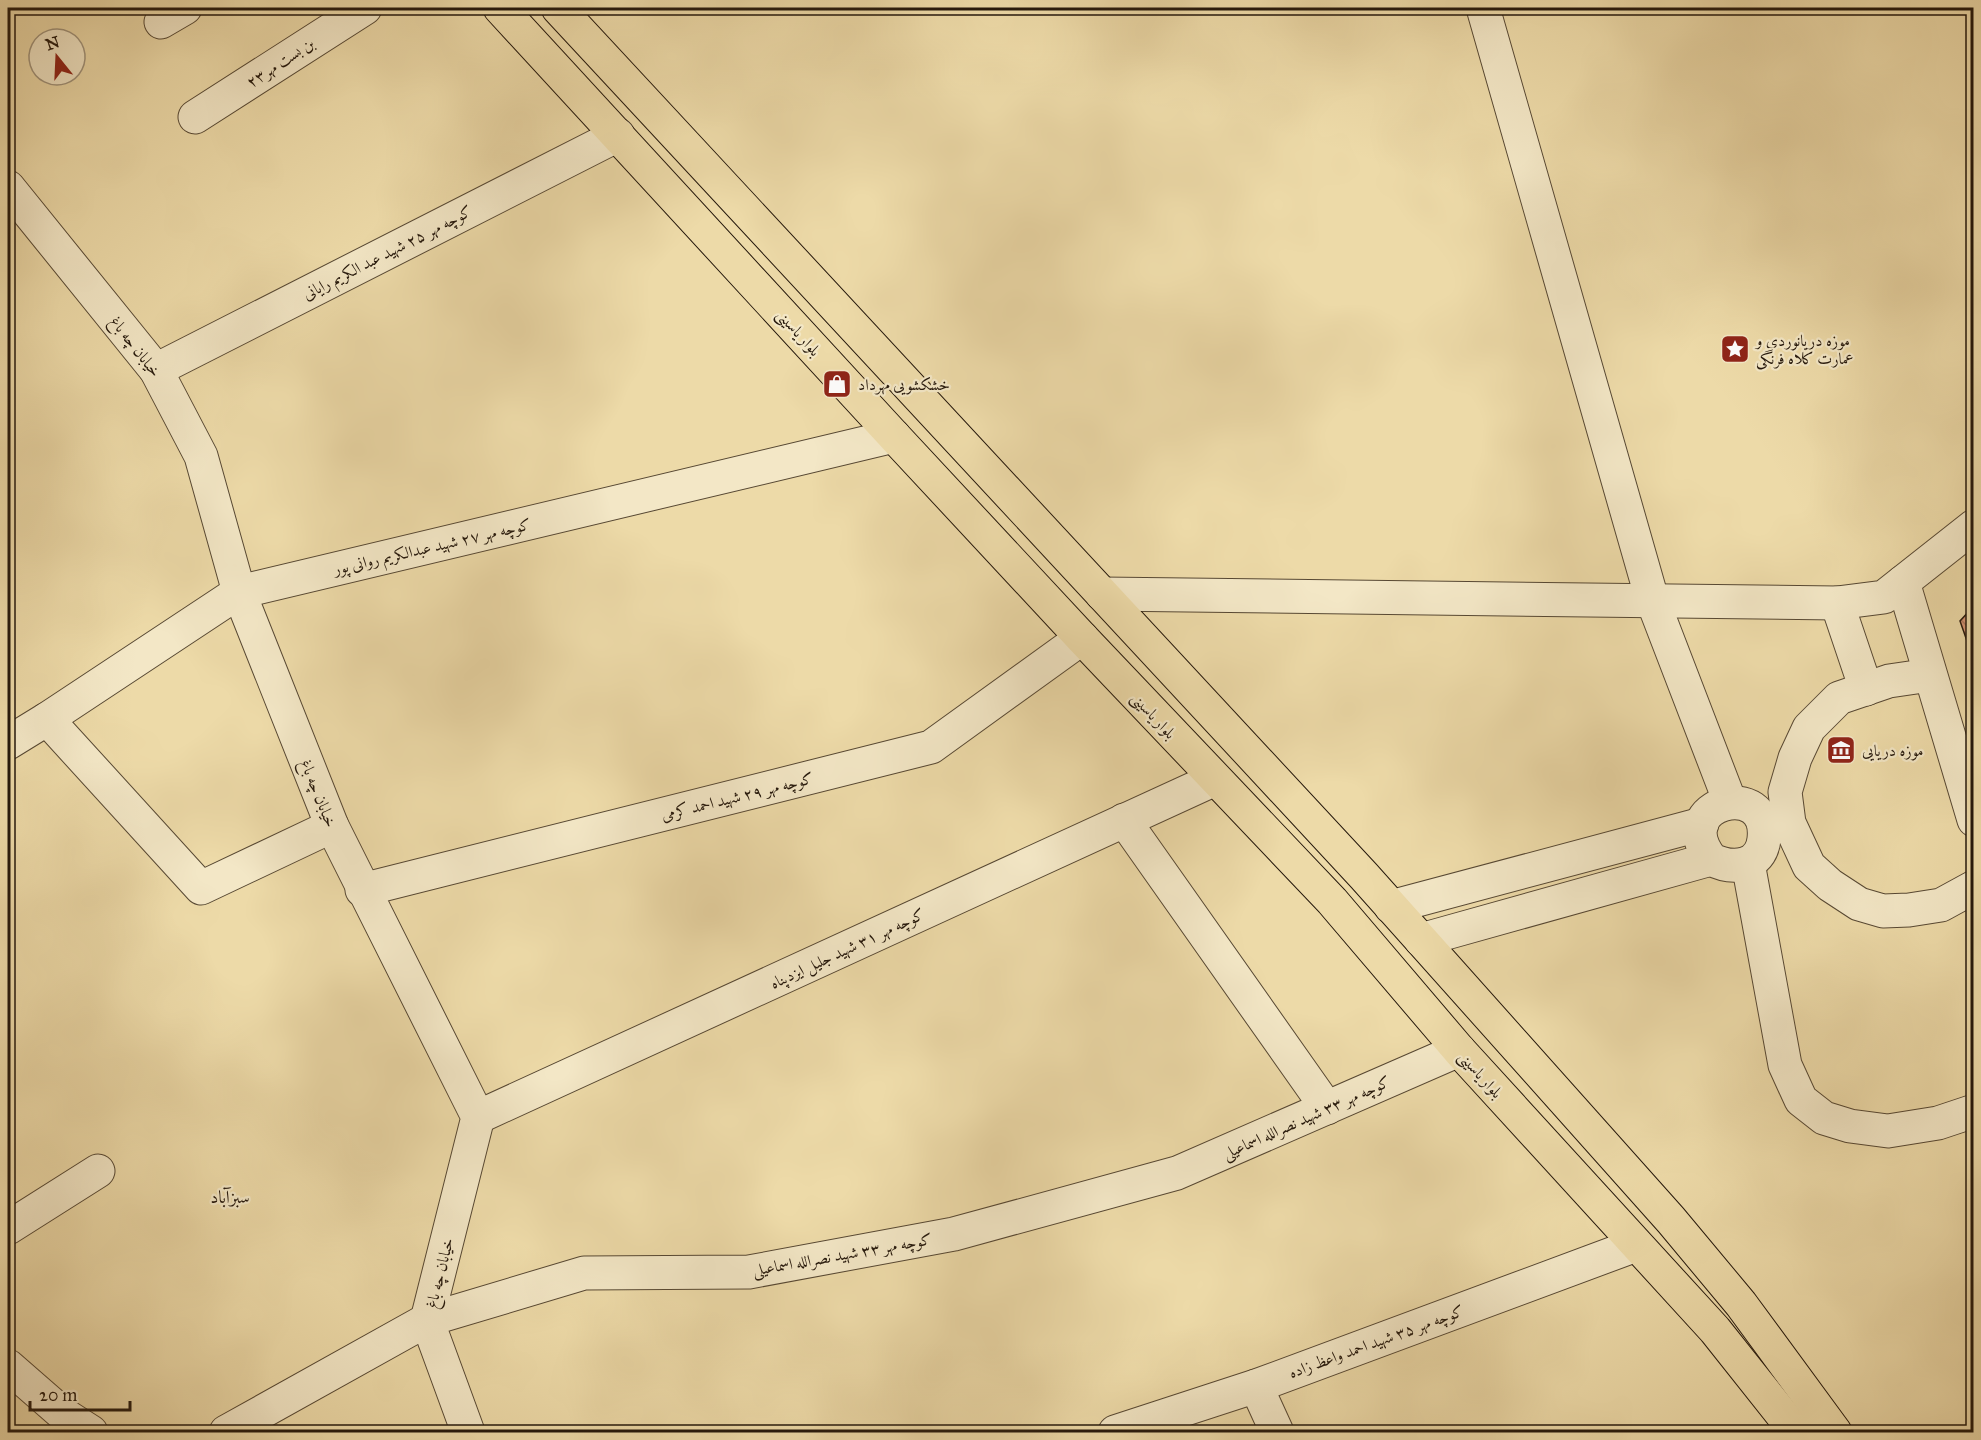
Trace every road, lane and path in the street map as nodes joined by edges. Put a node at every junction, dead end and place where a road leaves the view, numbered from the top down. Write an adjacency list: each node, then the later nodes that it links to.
1 (365, 8): 5 (street, بن بست مهر۲۳)
2 (500, 8): 6 (main road, بلوار یاسینی)
3 (558, 8): 13 (main road)
4 (1483, 8): 14 (street)
5 (195, 117)
6 (618, 135): 8 (street, کوچه مهر ۲۵ شهید عبد الکریم رایانی); 9 (main road, بلوار یاسینی)
7 (8, 187): 8 (street, خیابان چه باغ)
8 (156, 370): 12 (street, خیابان چه باغ)
9 (894, 436): 12 (street, کوچه مهر ۲۷ شهید عبدالکریم روانی پور); 16 (main road, بلوار یاسینی)
10 (1974, 526): 11 (street)
11 (1903, 582): 15 (street); 17 (street)
12 (239, 592): 19 (street, کوچه مهر ۲۷ شهید عبدالکریم روانی پور); 26 (street, خیابان چه باغ)
13 (1102, 594): 14 (street); 30 (main road)
14 (1652, 599): 15 (street); 22 (street)
15 (1836, 603): 18 (street)
16 (1082, 638): 21 (main road, بلوار یاسینی); 32 (street, کوچه مهر ۲۹ شهید احمد کرمی)
17 (1930, 675): 18 (street); 24 (street)
18 (1866, 689): 27 (street)
19 (47, 719): 20 (street, کوچه مهر ۲۷ شهید عبدالکریم روانی پور); 26 (street)
20 (8, 743)
21 (1215, 779): 23 (street, کوچه مهر ۳۱ شهید جلیل ایزدپناه); 33 (main road, بلوار یاسینی)
22 (1730, 802): 25 (street); 27 (street)
23 (1124, 820): 37 (street); 39 (street, کوچه مهر ۳۱ شهید جلیل ایزدپناه)
24 (1974, 820)
25 (1702, 824): 28 (street); 34 (street)
26 (332, 826): 32 (street, خیابان چه باغ)
27 (1777, 826): 29 (street); 31 (street)
28 (1711, 858): 29 (street); 35 (street)
29 (1748, 863): 38 (street)
30 (1364, 876): 33 (main road); 34 (main road)
31 (1974, 887)
32 (362, 890): 39 (street, خیابان چه باغ)
33 (1332, 901): 36 (main road, بلوار یاسینی)
34 (1392, 907): 35 (main road)
35 (1421, 940): 52 (main road)
36 (1459, 1050): 37 (street, کوچه مهر ۳۳ شهید نصرالله اسماعیلی); 42 (main road, بلوار یاسینی)
37 (1327, 1108): 43 (street, کوچه مهر ۳۳ شهید نصرالله اسماعیلی)
38 (1974, 1111)
39 (478, 1117): 43 (street, خیابان چه باغ)
40 (98, 1170): 41 (street)
41 (8, 1228)
42 (1636, 1245): 45 (street, کوچه مهر ۳۵ شهید احمد واعظ زاده); 51 (main road, بلوار یاسینی)
43 (427, 1320): 47 (street, کوچه مهر ۳۳ شهید نصرالله اسماعیلی); 48 (street, خیابان چه باغ)
44 (8, 1366): 46 (street)
45 (1256, 1386): 49 (street, کوچه مهر ۳۵ شهید احمد واعظ زاده); 50 (street)
46 (91, 1432)
47 (226, 1432)
48 (468, 1432)
49 (1115, 1432)
50 (1277, 1432)
51 (1796, 1432)
52 (1835, 1432)

